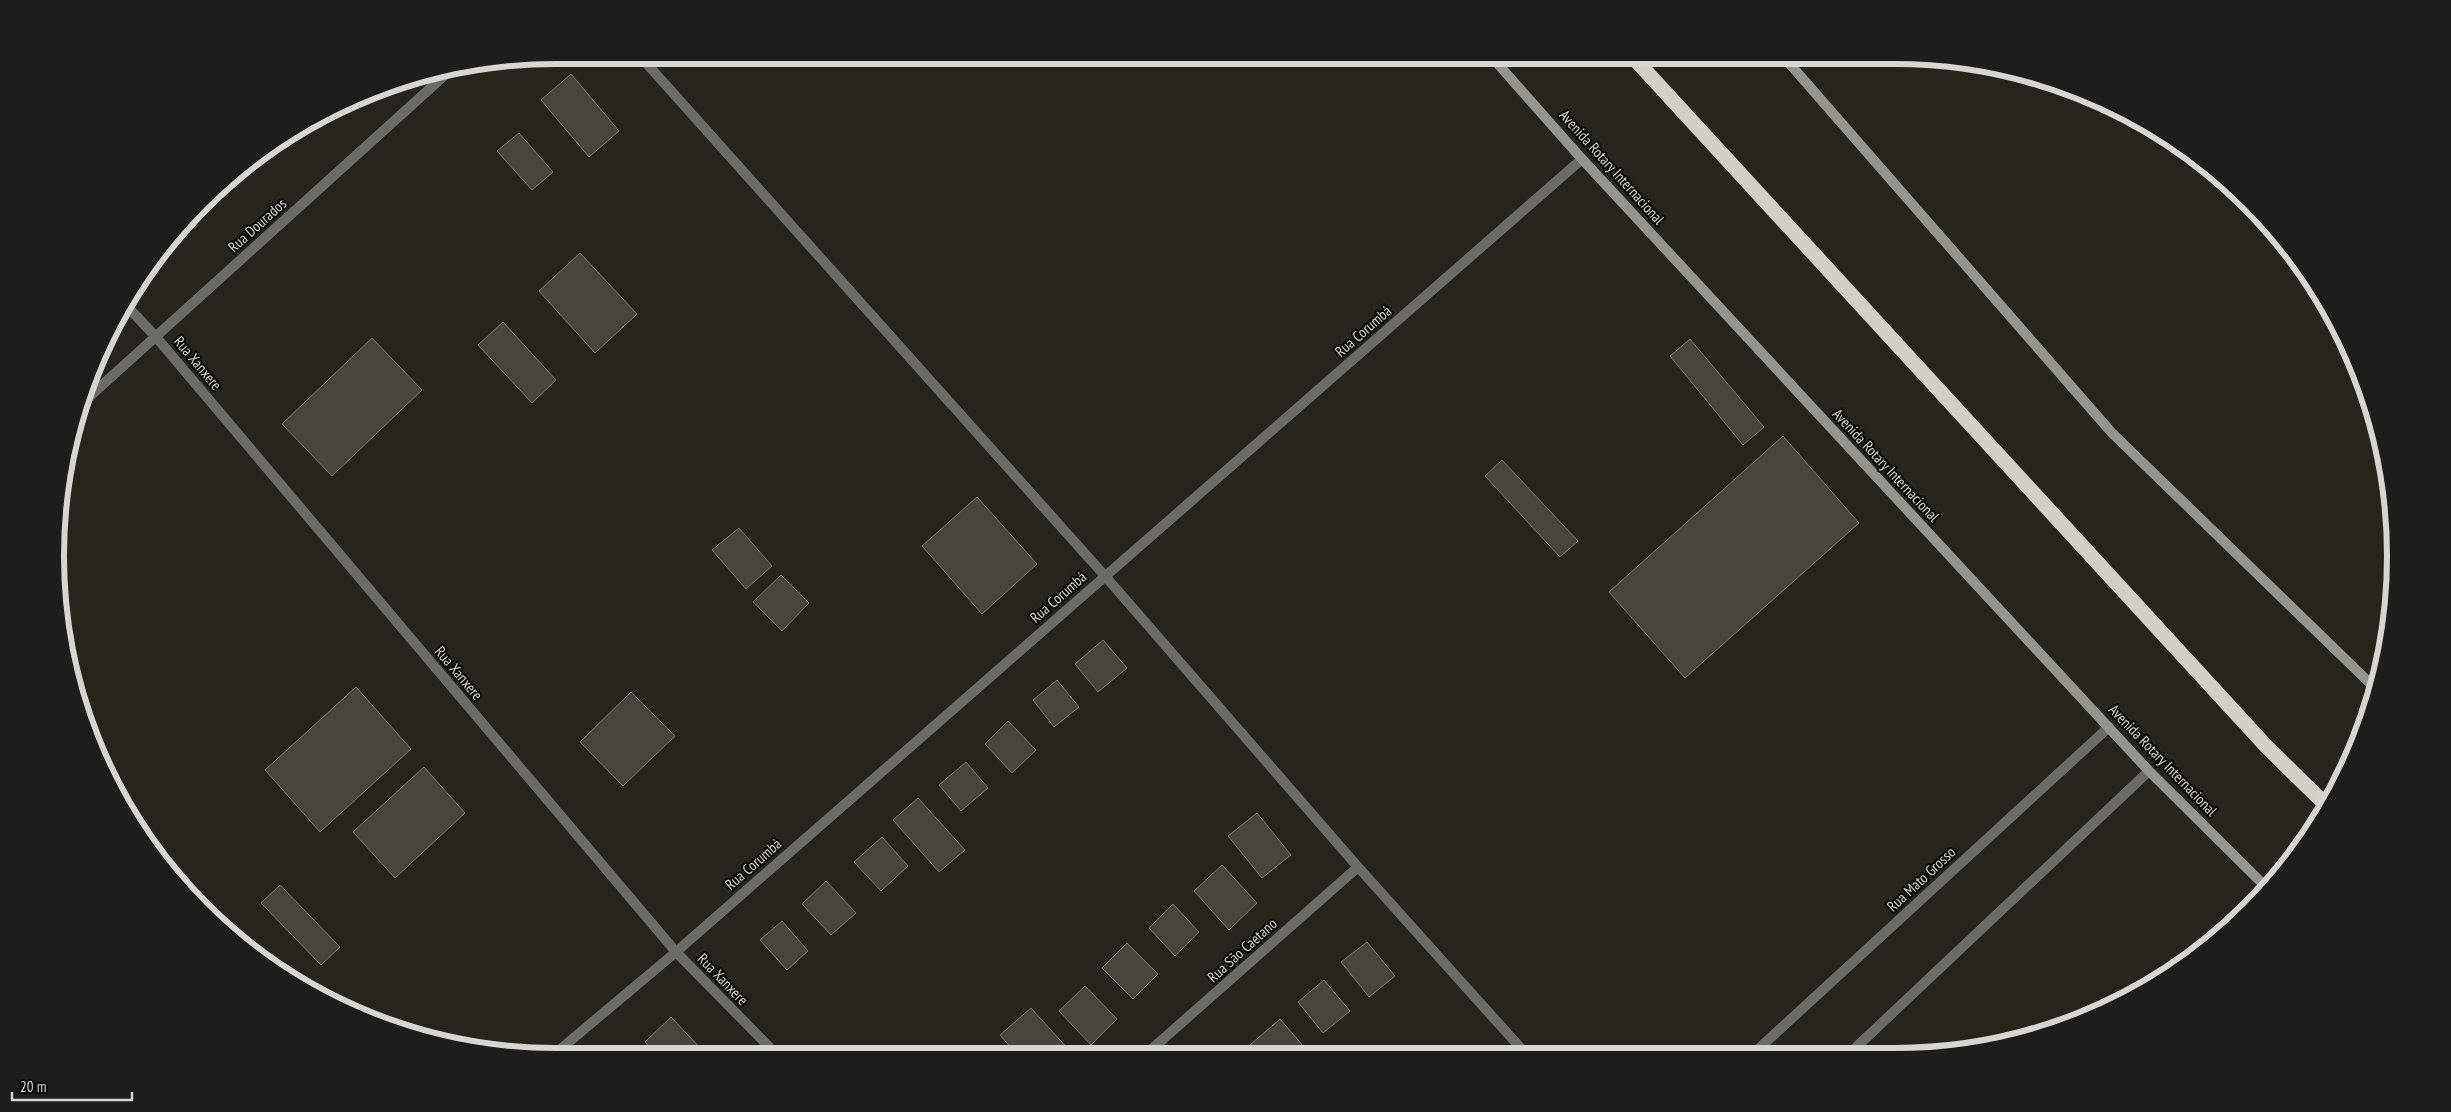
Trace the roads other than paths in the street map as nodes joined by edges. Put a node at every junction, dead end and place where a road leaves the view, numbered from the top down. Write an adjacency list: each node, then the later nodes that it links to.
1 (648, 64): 10 (street)
2 (1498, 64): 6 (street, Avenida Rotary Internacional)
3 (1639, 64): 14 (highway)
4 (1790, 64): 11 (street)
5 (442, 78): 8 (street, Rua Dourados)
6 (1582, 159): 10 (street, Rua Corumbá); 12 (street, Avenida Rotary Internacional)
7 (130, 310): 8 (street, Rua Xanxere)
8 (156, 337): 9 (street, Rua Dourados); 17 (street, Rua Xanxere)
9 (91, 394)
10 (1105, 576): 15 (street); 17 (street, Rua Corumbá)
11 (2370, 683)
12 (2109, 727): 13 (street, Avenida Rotary Internacional); 22 (street, Rua Mato Grosso)
13 (2149, 771): 16 (street, Avenida Rotary Internacional); 23 (street)
14 (2322, 801)
15 (1358, 867): 20 (street, Rua São Caetano); 21 (street)
16 (2263, 883)
17 (676, 952): 18 (street, Rua Corumbá); 19 (street, Rua Xanxere)
18 (561, 1048)
19 (770, 1048)
20 (1154, 1048)
21 (1521, 1048)
22 (1759, 1048)
23 (1855, 1048)

